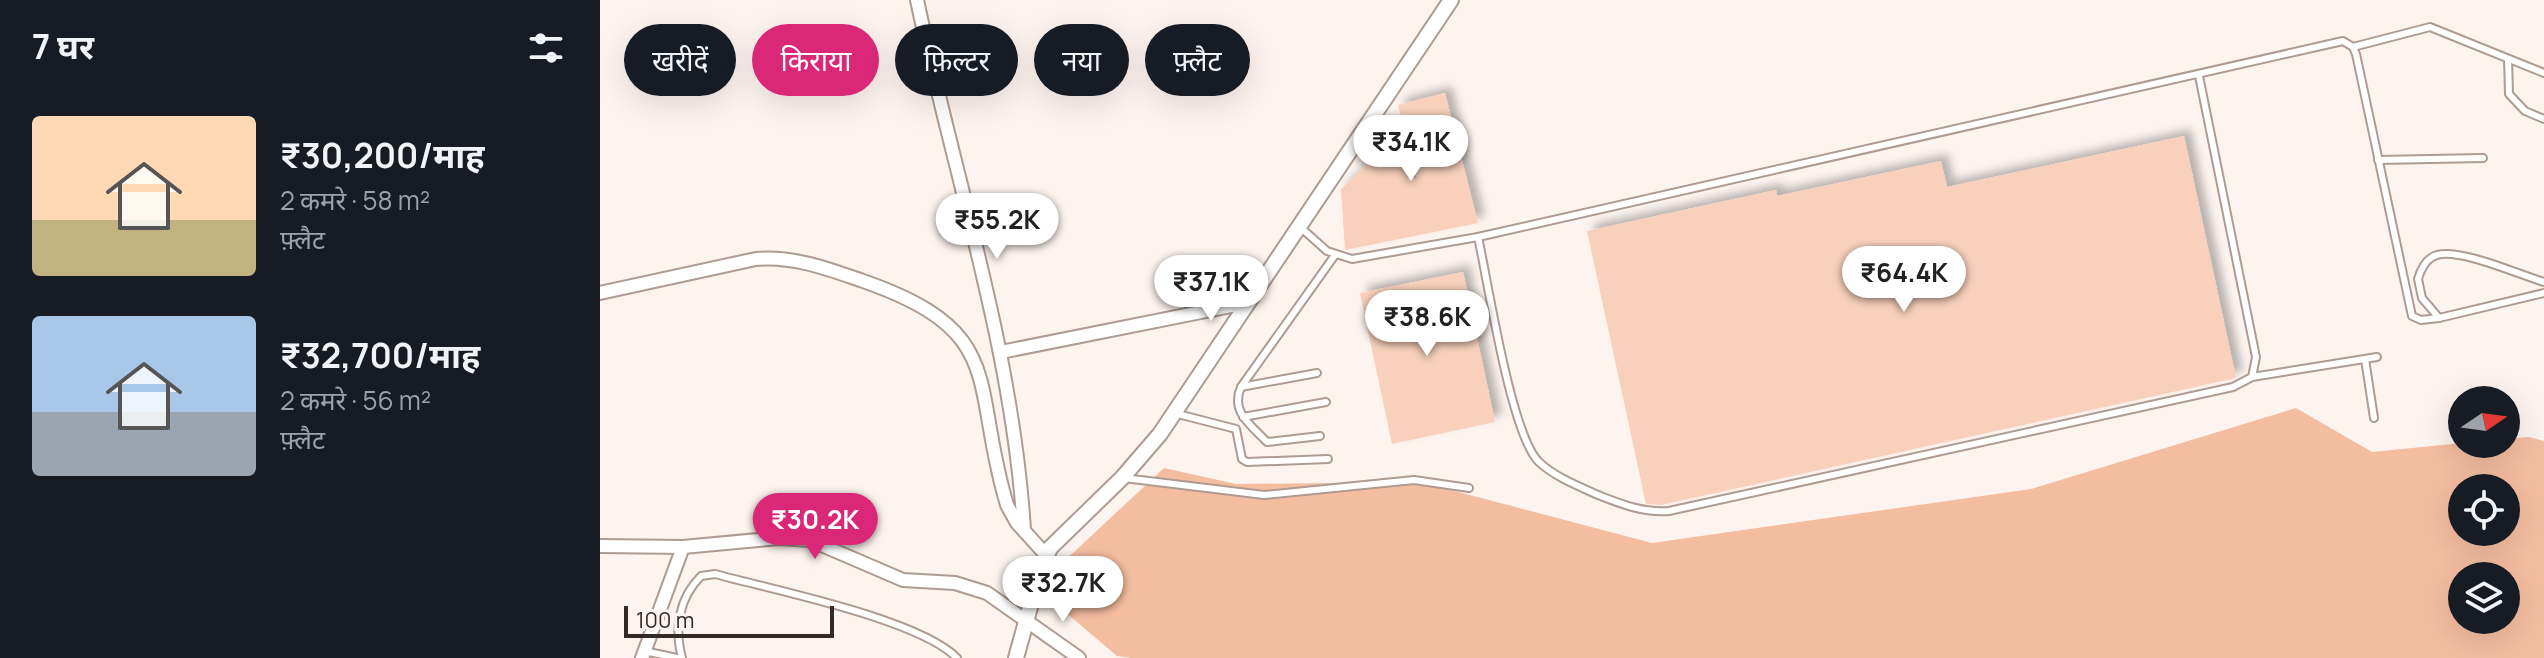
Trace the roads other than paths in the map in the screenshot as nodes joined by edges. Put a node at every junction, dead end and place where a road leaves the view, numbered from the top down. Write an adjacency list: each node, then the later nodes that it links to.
1 (917, 0): 18 (street)
2 (1451, 0): 10 (street)
3 (2353, 47): 4 (lane); 6 (lane); 9 (lane)
4 (2508, 59): 5 (lane); 7 (lane)
5 (2544, 73)
6 (2199, 76): 11 (lane); 22 (lane)
7 (2544, 119)
8 (2483, 158): 9 (lane)
9 (2378, 160): 17 (lane)
10 (1299, 226): 12 (lane); 16 (street)
11 (1478, 237): 12 (lane); 22 (lane)
12 (1335, 255): 23 (lane)
13 (2544, 282): 17 (lane)
14 (600, 293): 32 (street)
15 (2544, 293): 17 (lane)
16 (1246, 303): 18 (street); 25 (street)
17 (2439, 318)
18 (1001, 352): 32 (street)
19 (2377, 357): 20 (lane)
20 (2365, 359): 22 (lane); 27 (lane)
21 (1317, 373): 23 (lane)
22 (2252, 377)
23 (1241, 387): 26 (lane)
24 (1326, 402): 26 (lane)
25 (1174, 413): 29 (lane); 30 (street)
26 (1243, 417): 28 (lane)
27 (2374, 418)
28 (1320, 436)
29 (1328, 459)
30 (1122, 478): 31 (lane); 35 (street)
31 (1469, 488)
32 (1024, 530): 35 (street)
33 (600, 546): 34 (street)
34 (683, 547): 36 (street); 37 (street)
35 (1046, 555): 36 (street)
36 (1026, 619): 40 (street); 41 (street)
37 (643, 654): 38 (lane)
38 (680, 658): 39 (lane)
39 (957, 658)
40 (1016, 658)
41 (1079, 658)

